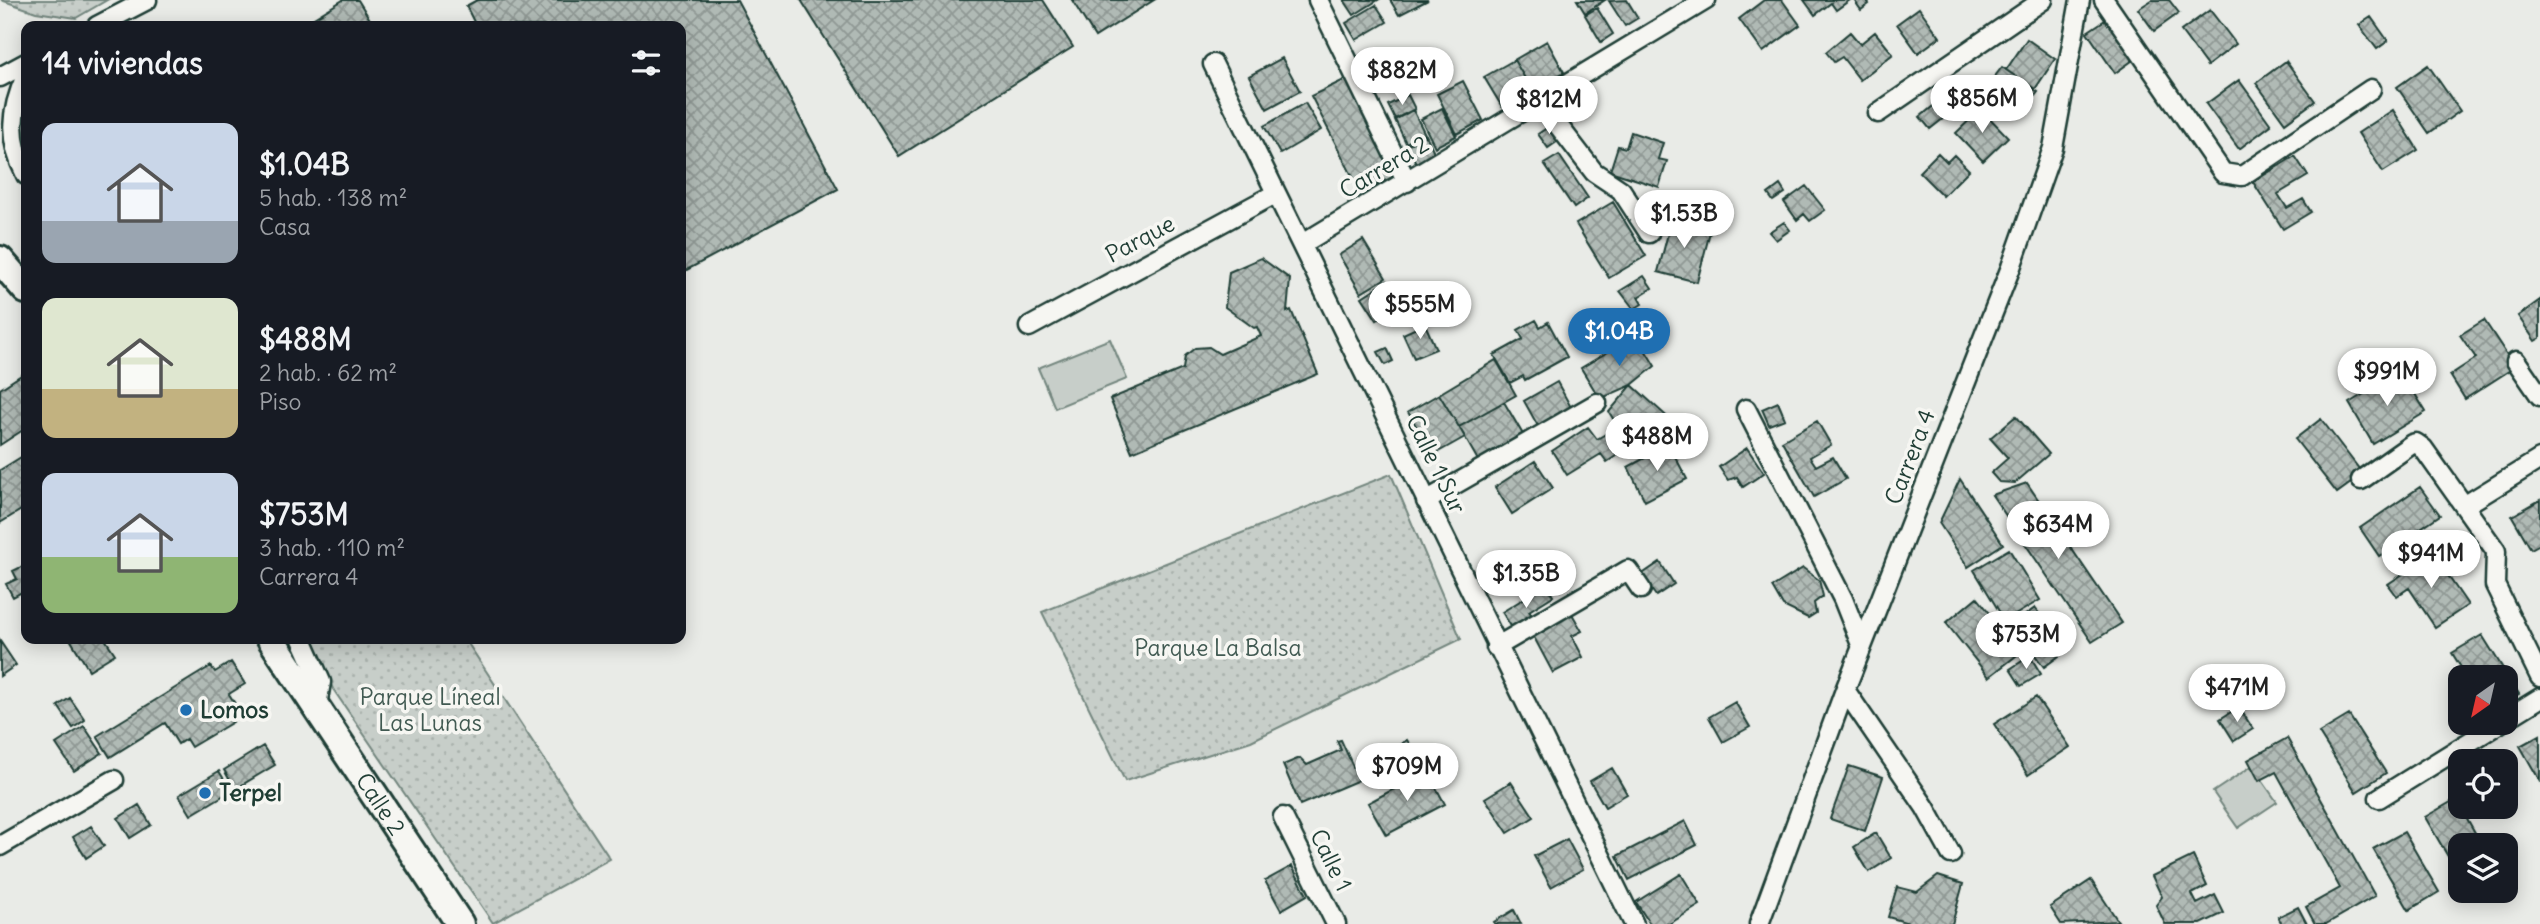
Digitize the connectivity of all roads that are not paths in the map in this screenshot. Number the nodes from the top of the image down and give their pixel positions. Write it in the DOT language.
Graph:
graph roads {
  1 [pos="147,0"];
  2 [pos="1318,0"];
  3 [pos="1706,0"];
  4 [pos="2043,0"];
  5 [pos="2080,0"];
  6 [pos="2104,0"];
  7 [pos="107,21"];
  8 [pos="1213,64"];
  9 [pos="21,66"];
  10 [pos="0,77"];
  11 [pos="21,88"];
  12 [pos="2371,89"];
  13 [pos="1542,100"];
  14 [pos="1878,113"];
  15 [pos="21,165"];
  16 [pos="1407,182"];
  17 [pos="1275,194"];
  18 [pos="1649,233"];
  19 [pos="1302,244"];
  20 [pos="0,260"];
  21 [pos="21,284"];
  22 [pos="1029,327"];
  23 [pos="2516,361"];
  24 [pos="2540,396"];
  25 [pos="1597,403"];
  26 [pos="1746,409"];
  27 [pos="2540,459"];
  28 [pos="2361,480"];
  29 [pos="1426,501"];
  30 [pos="2464,506"];
  31 [pos="1641,589"];
  32 [pos="275,644"];
  33 [pos="304,644"];
  34 [pos="1496,647"];
  35 [pos="1862,647"];
  36 [pos="2540,677"];
  37 [pos="1845,690"];
  38 [pos="2540,698"];
  39 [pos="317,706"];
  40 [pos="2518,712"];
  41 [pos="2481,735"];
  42 [pos="114,780"];
  43 [pos="2379,798"];
  44 [pos="1283,817"];
  45 [pos="0,846"];
  46 [pos="1951,854"];
  47 [pos="457,923"];
  48 [pos="1336,924"];
  49 [pos="1634,924"];
  50 [pos="1759,924"];
  1 -- 7 [label="street"];
  2 -- 16 [label="street"];
  3 -- 13 [label="street, Carrera 2"];
  4 -- 14 [label="street"];
  5 -- 35 [label="street, Carrera 4"];
  6 -- 12 [label="street"];
  8 -- 17 [label="street, Calle 1 Sur"];
  9 -- 10 [label="street"];
  11 -- 15 [label="street"];
  13 -- 16 [label="street, Carrera 2"];
  13 -- 18 [label="street"];
  16 -- 19 [label="street, Carrera 2"];
  17 -- 19 [label="street, Calle 1 Sur"];
  17 -- 22 [label="street, Parque"];
  19 -- 29 [label="street, Calle 1 Sur"];
  20 -- 21 [label="main road"];
  23 -- 24 [label="street"];
  25 -- 29 [label="street"];
  26 -- 35 [label="street"];
  27 -- 30 [label="street"];
  28 -- 30 [label="street"];
  29 -- 34 [label="street, Calle 1 Sur"];
  30 -- 36 [label="street"];
  31 -- 34 [label="street"];
  32 -- 39 [label="main road, Calle 2"];
  33 -- 39 [label="street"];
  34 -- 49 [label="street, Calle 1 Sur"];
  35 -- 37 [label="street, Carrera 4"];
  37 -- 46 [label="street"];
  37 -- 50 [label="street, Carrera 4"];
  38 -- 40 [label="street"];
  39 -- 47 [label="main road, Calle 2"];
  41 -- 43 [label="street"];
  42 -- 45 [label="street"];
  44 -- 48 [label="street, Calle 1"];
}
